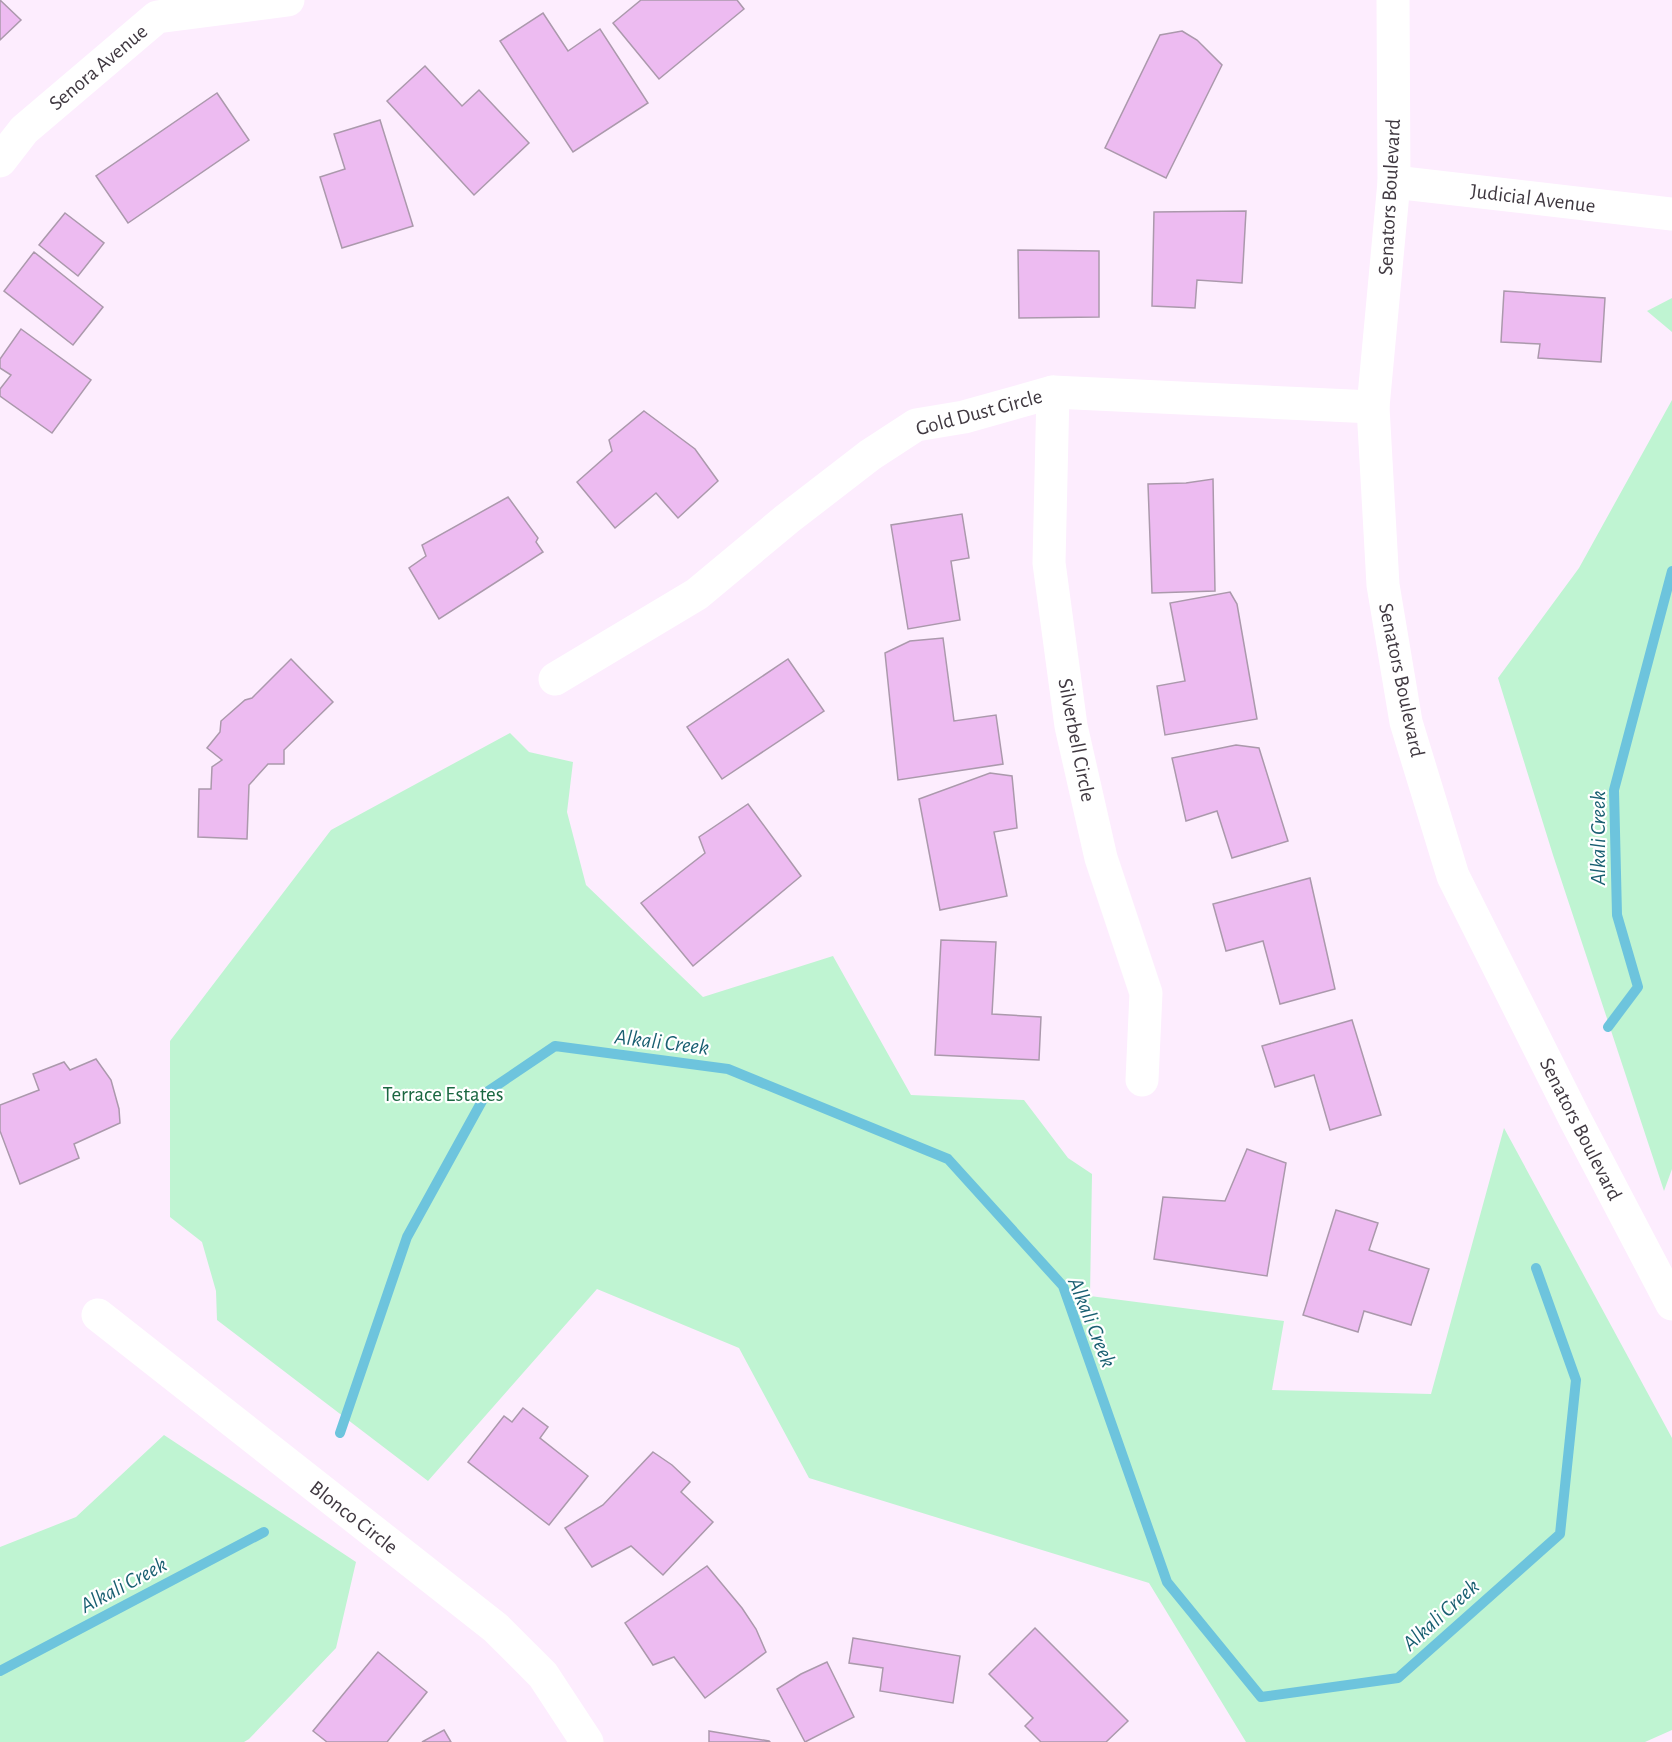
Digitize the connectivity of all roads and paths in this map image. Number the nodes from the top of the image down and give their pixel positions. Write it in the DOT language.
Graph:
graph roads {
  1 [pos="288,0"];
  2 [pos="1393,0"];
  3 [pos="0,161"];
  4 [pos="1394,182"];
  5 [pos="1672,214"];
  6 [pos="1053,392"];
  7 [pos="1373,407"];
  8 [pos="555,679"];
  9 [pos="1142,1080"];
  10 [pos="1672,1304"];
  11 [pos="98,1316"];
  12 [pos="587,1742"];
  1 -- 3 [label="street, Senora Avenue"];
  2 -- 4 [label="street, Senators Boulevard"];
  4 -- 5 [label="street, Judicial Avenue"];
  4 -- 7 [label="street, Senators Boulevard"];
  6 -- 7 [label="street, Gold Dust Circle"];
  6 -- 8 [label="street, Gold Dust Circle"];
  6 -- 9 [label="street, Silverbell Circle"];
  7 -- 10 [label="street, Senators Boulevard"];
  11 -- 12 [label="street, Blonco Circle"];
}
